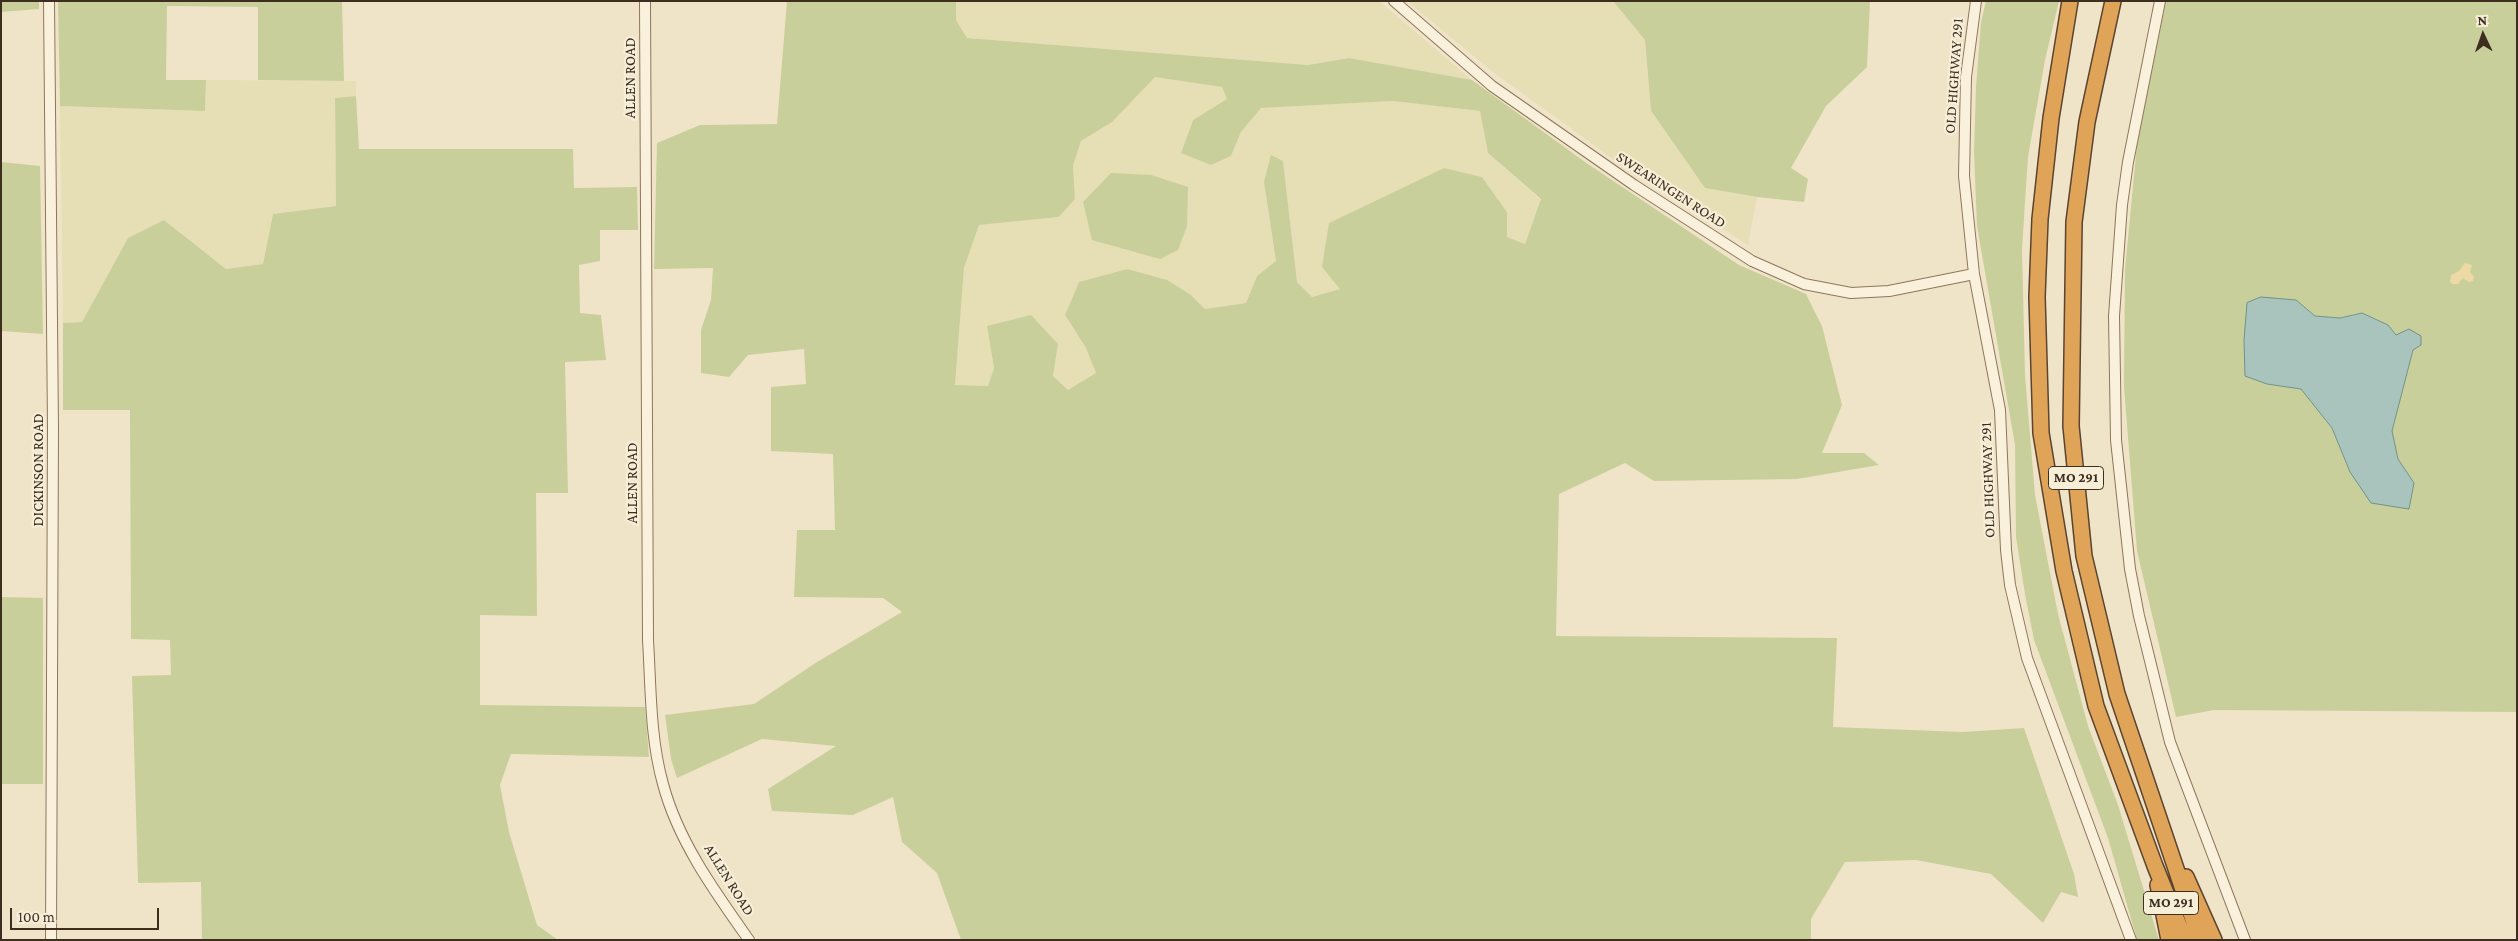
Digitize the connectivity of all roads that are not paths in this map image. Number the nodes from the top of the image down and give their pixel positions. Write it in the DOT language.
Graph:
graph roads {
  1 [pos="50,1"];
  2 [pos="645,1"];
  3 [pos="1394,1"];
  4 [pos="1976,1"];
  5 [pos="2070,1"];
  6 [pos="2113,1"];
  7 [pos="2160,1"];
  8 [pos="1974,274"];
  9 [pos="2160,822"];
  10 [pos="2155,866"];
  11 [pos="51,940"];
  12 [pos="749,940"];
  13 [pos="2131,940"];
  14 [pos="2169,940"];
  15 [pos="2185,940"];
  16 [pos="2200,940"];
  17 [pos="2214,940"];
  18 [pos="2245,940"];
  1 -- 11 [label="street, DICKINSON ROAD"];
  2 -- 12 [label="street, ALLEN ROAD"];
  3 -- 8 [label="street, SWEARINGEN ROAD"];
  4 -- 8 [label="street, OLD HIGHWAY 291"];
  5 -- 10 [label="highway, MO 291"];
  6 -- 9 [label="highway, MO 291"];
  7 -- 18 [label="street"];
  8 -- 13 [label="street, OLD HIGHWAY 291"];
  9 -- 16 [label="highway, MO 291"];
  9 -- 17 [label="highway"];
  10 -- 14 [label="highway"];
  10 -- 15 [label="highway, MO 291"];
}
